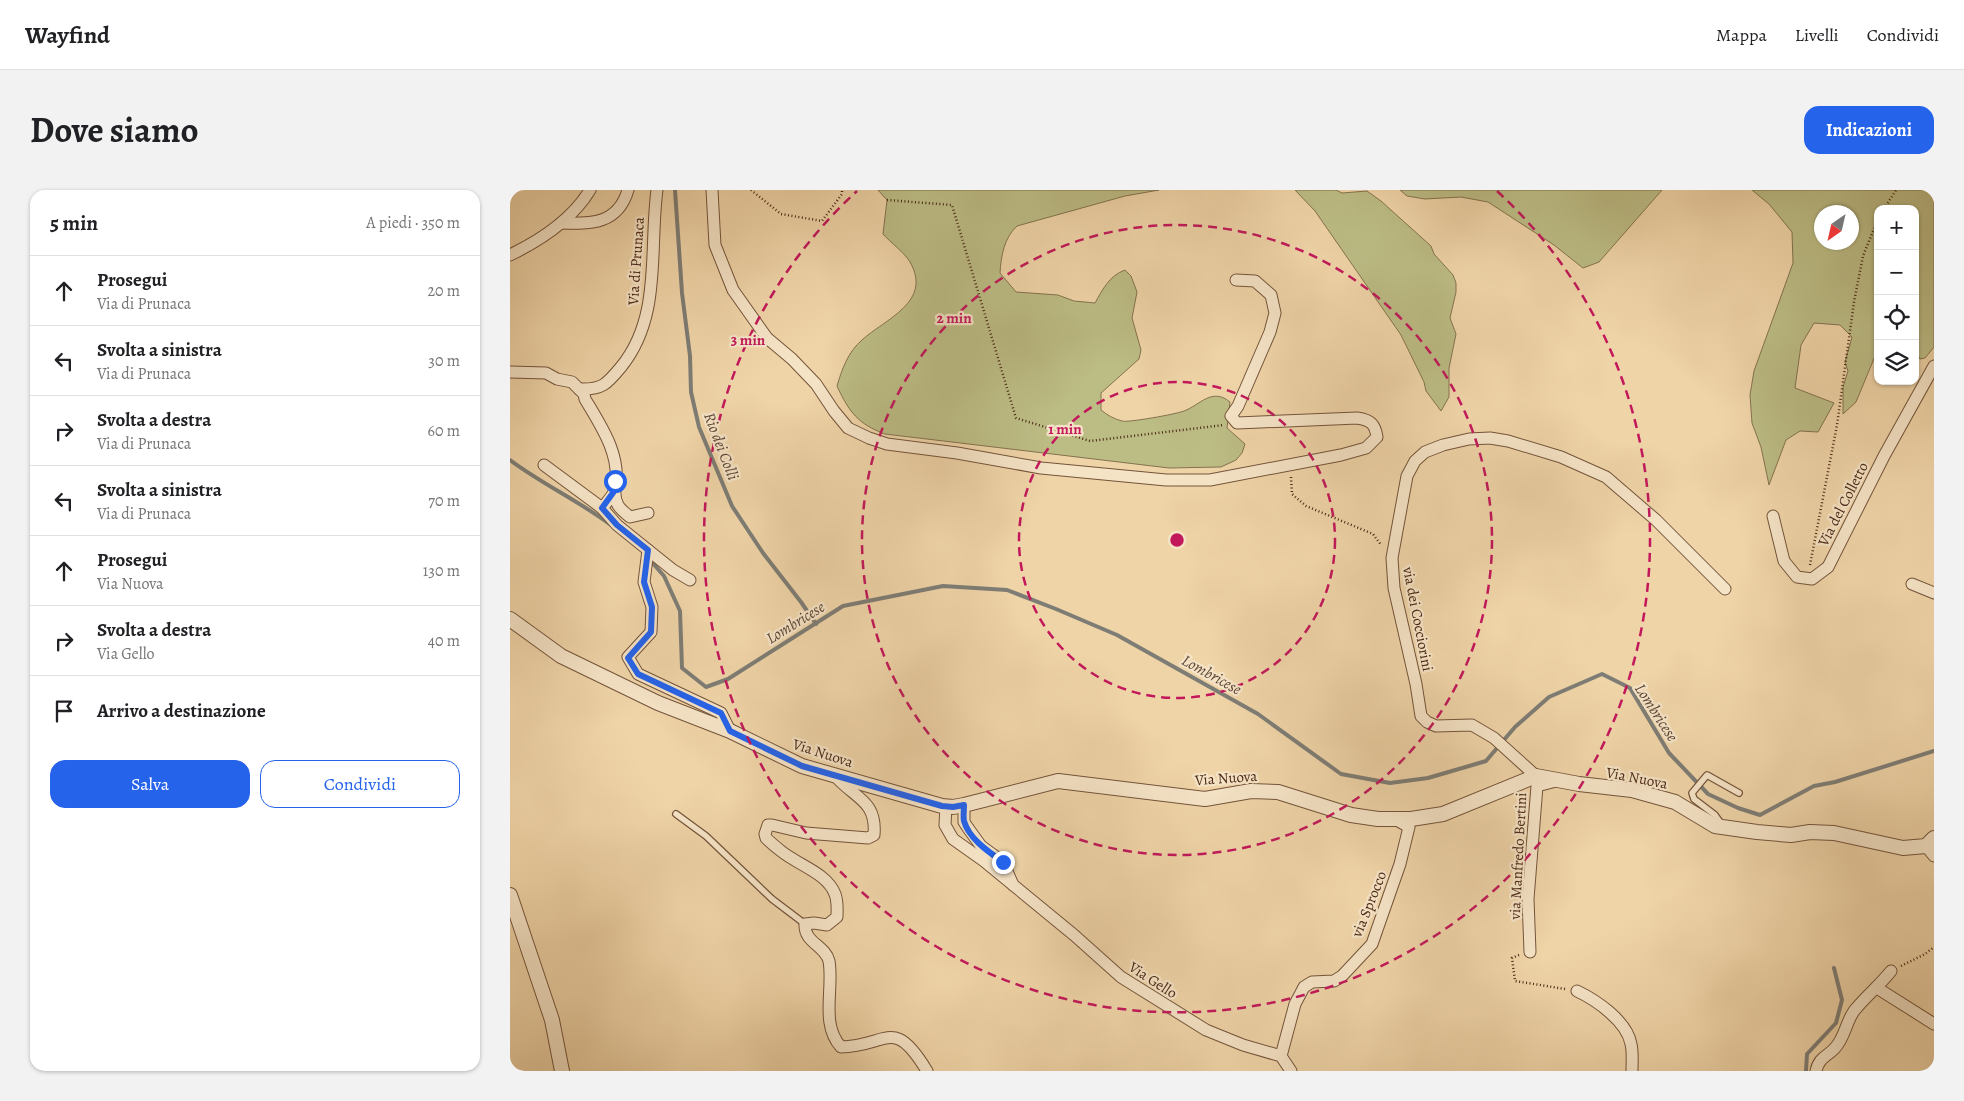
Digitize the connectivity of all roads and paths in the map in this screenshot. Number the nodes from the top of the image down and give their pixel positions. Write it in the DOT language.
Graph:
graph roads {
  1 [pos="590,190"];
  2 [pos="628,190"];
  3 [pos="657,190"];
  4 [pos="712,190"];
  5 [pos="751,190"];
  6 [pos="842,190"];
  7 [pos="1896,190"];
  8 [pos="887,200"];
  9 [pos="1887,205"];
  10 [pos="561,223"];
  11 [pos="1874,229"];
  12 [pos="510,255"];
  13 [pos="1236,280"];
  14 [pos="1934,366"];
  15 [pos="510,372"];
  16 [pos="579,389"];
  17 [pos="1237,423"];
  18 [pos="1298,463"];
  19 [pos="544,465"];
  20 [pos="615,490"];
  21 [pos="602,508"];
  22 [pos="648,513"];
  23 [pos="1773,516"];
  24 [pos="648,550"];
  25 [pos="1392,558"];
  26 [pos="1807,578"];
  27 [pos="690,580"];
  28 [pos="1912,584"];
  29 [pos="1725,589"];
  30 [pos="1934,594"];
  31 [pos="510,619"];
  32 [pos="730,731"];
  33 [pos="1536,776"];
  34 [pos="836,777"];
  35 [pos="1559,780"];
  36 [pos="1739,793"];
  37 [pos="964,805"];
  38 [pos="946,806"];
  39 [pos="676,814"];
  40 [pos="1395,819"];
  41 [pos="1724,827"];
  42 [pos="1931,847"];
  43 [pos="1014,886"];
  44 [pos="510,894"];
  45 [pos="805,924"];
  46 [pos="1934,947"];
  47 [pos="1530,952"];
  48 [pos="1891,971"];
  49 [pos="1877,988"];
  50 [pos="1577,991"];
  51 [pos="1934,1024"];
  52 [pos="1281,1056"];
  53 [pos="562,1071"];
  54 [pos="927,1071"];
  55 [pos="1291,1071"];
  56 [pos="1632,1071"];
  57 [pos="1816,1071"];
  1 -- 10 [label="street"];
  2 -- 10 [label="street"];
  3 -- 16 [label="street, Via di Prunaca"];
  4 -- 18 [label="street"];
  5 -- 6 [label="path"];
  7 -- 9 [label="path"];
  8 -- 17 [label="path"];
  10 -- 12 [label="street"];
  11 -- 26 [label="path"];
  13 -- 17 [label="street"];
  14 -- 26 [label="street, Via del Colletto"];
  15 -- 16 [label="street"];
  16 -- 20 [label="street"];
  17 -- 18 [label="street"];
  18 -- 25 [label="path"];
  19 -- 21 [label="street"];
  20 -- 21 [label="street"];
  20 -- 22 [label="street"];
  21 -- 24 [label="street"];
  23 -- 26 [label="street"];
  24 -- 27 [label="street"];
  24 -- 32 [label="street"];
  25 -- 29 [label="street, via dei Cocciorini"];
  25 -- 33 [label="street, via dei Cocciorini"];
  28 -- 30 [label="street"];
  31 -- 32 [label="street, Via Nuova"];
  32 -- 34 [label="street, Via Nuova"];
  33 -- 35 [label="street, Via Nuova"];
  33 -- 40 [label="street, Via Nuova"];
  34 -- 38 [label="street, Via Nuova"];
  34 -- 45 [label="street"];
  35 -- 41 [label="street, Via Nuova"];
  35 -- 47 [label="street, via Manfredo Bertini"];
  36 -- 41 [label="lane"];
  37 -- 38 [label="street, Via Nuova"];
  37 -- 40 [label="street, Via Nuova"];
  37 -- 43 [label="street, Via Gello"];
  38 -- 43 [label="street, Via Gello"];
  39 -- 45 [label="lane"];
  40 -- 52 [label="street, via Sprocco"];
  41 -- 42 [label="street, Via Nuova"];
  43 -- 52 [label="street, Via Gello"];
  44 -- 53 [label="street"];
  45 -- 54 [label="street"];
  46 -- 48 [label="path"];
  47 -- 50 [label="path"];
  48 -- 49 [label="street"];
  49 -- 51 [label="street"];
  49 -- 57 [label="street"];
  50 -- 56 [label="street"];
  52 -- 55 [label="street"];
}
